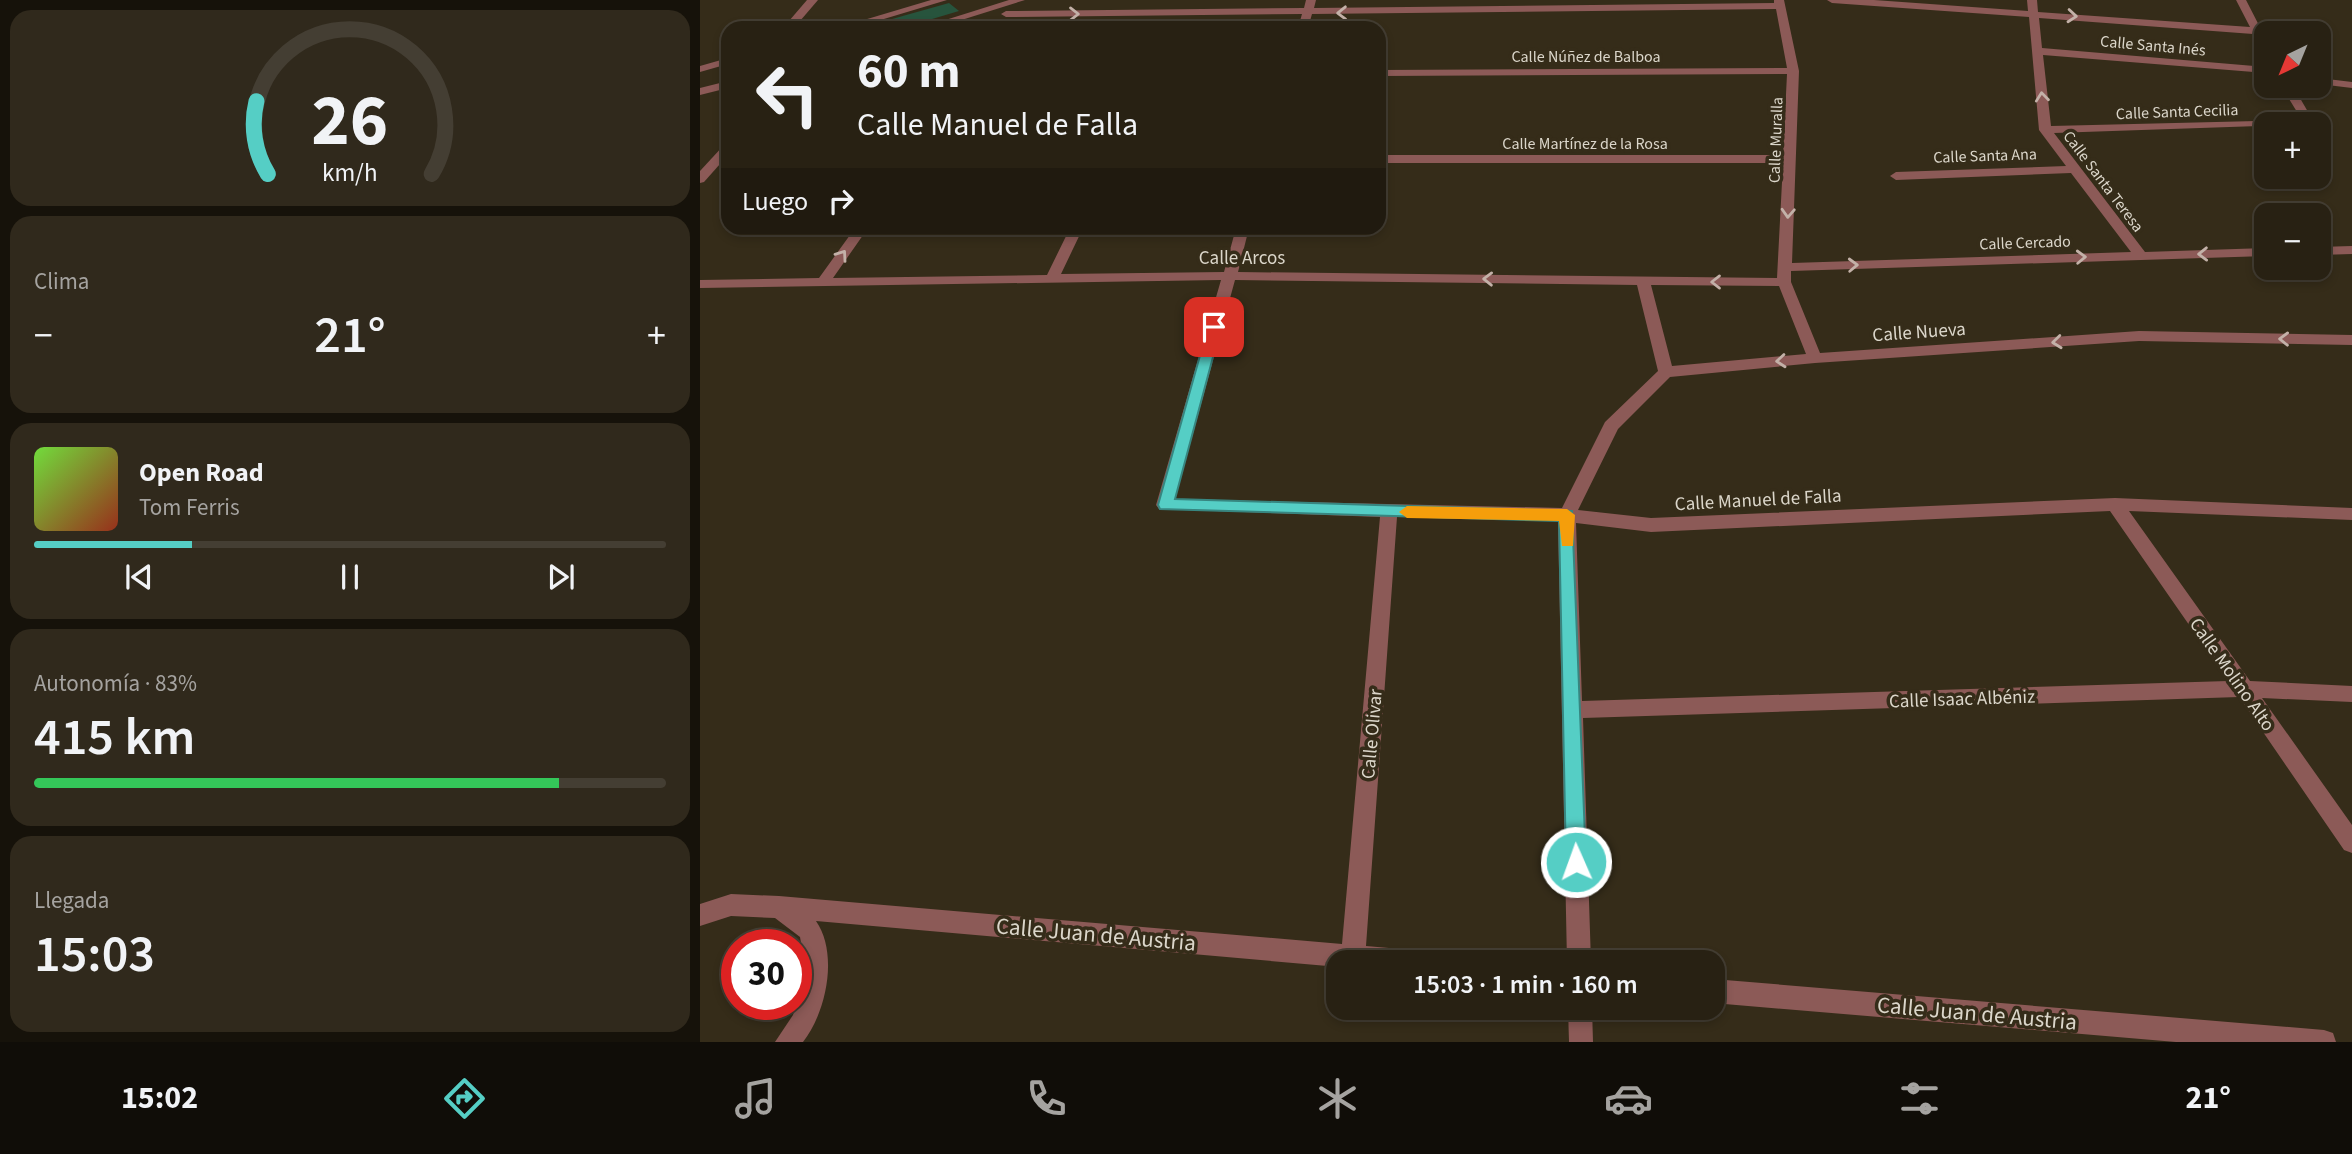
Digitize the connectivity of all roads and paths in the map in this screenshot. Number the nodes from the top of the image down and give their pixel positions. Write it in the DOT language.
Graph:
graph roads {
  1 [pos="813,0"];
  2 [pos="942,0"];
  3 [pos="1020,0"];
  4 [pos="1311,0"];
  5 [pos="1832,0"];
  6 [pos="2241,0"];
  7 [pos="1778,3"];
  8 [pos="991,4"];
  9 [pos="1604,4"];
  10 [pos="1418,6"];
  11 [pos="2032,6"];
  12 [pos="1307,13"];
  13 [pos="794,21"];
  14 [pos="867,21"];
  15 [pos="944,21"];
  16 [pos="1305,21"];
  17 [pos="2254,26"];
  18 [pos="2254,30"];
  19 [pos="2037,51"];
  20 [pos="721,63"];
  21 [pos="700,69"];
  22 [pos="2254,69"];
  23 [pos="1793,71"];
  24 [pos="1386,73"];
  25 [pos="2331,82"];
  26 [pos="2352,85"];
  27 [pos="721,86"];
  28 [pos="700,92"];
  29 [pos="2254,124"];
  30 [pos="2045,130"];
  31 [pos="721,156"];
  32 [pos="1386,159"];
  33 [pos="1791,159"];
  34 [pos="2075,169"];
  35 [pos="1896,176"];
  36 [pos="700,179"];
  37 [pos="856,235"];
  38 [pos="1073,235"];
  39 [pos="1241,235"];
  40 [pos="2352,250"];
  41 [pos="2331,251"];
  42 [pos="2254,252"];
  43 [pos="2140,255"];
  44 [pos="1785,275"];
  45 [pos="1228,276"];
  46 [pos="1052,279"];
  47 [pos="1643,281"];
  48 [pos="823,282"];
  49 [pos="700,284"];
  50 [pos="2352,340"];
  51 [pos="1815,358"];
  52 [pos="1665,372"];
  53 [pos="2115,504"];
  54 [pos="1389,512"];
  55 [pos="2352,514"];
  56 [pos="1567,515"];
  57 [pos="2242,689"];
  58 [pos="2352,694"];
  59 [pos="1572,710"];
  60 [pos="2352,843"];
  61 [pos="779,907"];
  62 [pos="700,915"];
  63 [pos="1354,950"];
  64 [pos="1579,950"];
  65 [pos="1326,955"];
  66 [pos="1725,991"];
  67 [pos="1580,1020"];
  68 [pos="787,1042"];
  69 [pos="1581,1042"];
  70 [pos="2324,1042"];
  1 -- 13 [label="street"];
  2 -- 14 [label="street"];
  3 -- 8 [label="street"];
  4 -- 12 [label="street"];
  5 -- 11 [label="street"];
  6 -- 17 [label="street"];
  7 -- 9 [label="street"];
  7 -- 23 [label="street, Calle Muralla"];
  8 -- 12 [label="street, one-way"];
  8 -- 15 [label="street"];
  9 -- 10 [label="street"];
  10 -- 12 [label="street, one-way"];
  11 -- 18 [label="street, one-way"];
  11 -- 19 [label="street, Calle Santa Teresa"];
  12 -- 16 [label="street"];
  19 -- 22 [label="street, Calle Santa Inés"];
  30 -- 19 [label="street, Calle Santa Teresa, one-way"];
  20 -- 21 [label="street"];
  23 -- 24 [label="street, Calle Núñez de Balboa"];
  23 -- 33 [label="street, Calle Muralla"];
  25 -- 26 [label="street"];
  27 -- 28 [label="street"];
  29 -- 30 [label="street, Calle Santa Cecilia"];
  30 -- 34 [label="street, Calle Santa Teresa"];
  31 -- 36 [label="street"];
  32 -- 33 [label="street, Calle Martínez de la Rosa"];
  33 -- 44 [label="street, Calle Muralla, one-way"];
  34 -- 35 [label="street, Calle Santa Ana"];
  34 -- 43 [label="street, Calle Santa Teresa"];
  48 -- 37 [label="street, one-way"];
  38 -- 46 [label="street"];
  39 -- 45 [label="street"];
  40 -- 41 [label="street"];
  42 -- 43 [label="street, Calle Cercado, one-way"];
  44 -- 43 [label="street, Calle Cercado, one-way"];
  44 -- 47 [label="street, Calle Arcos, one-way"];
  44 -- 51 [label="street"];
  45 -- 46 [label="street, Calle Arcos"];
  47 -- 45 [label="street, Calle Arcos, one-way"];
  45 -- 54 [label="street, Calle Manuel de Falla"];
  46 -- 48 [label="street, Calle Arcos"];
  47 -- 52 [label="street"];
  48 -- 49 [label="street, Calle Arcos"];
  50 -- 51 [label="street, Calle Nueva, one-way"];
  51 -- 52 [label="street, Calle Nueva, one-way"];
  52 -- 56 [label="street"];
  53 -- 55 [label="street, Calle Manuel de Falla"];
  53 -- 56 [label="street, Calle Manuel de Falla"];
  53 -- 57 [label="street, Calle Molino Alto"];
  54 -- 56 [label="street, Calle Manuel de Falla"];
  54 -- 63 [label="street, Calle Olivar"];
  56 -- 59 [label="street"];
  57 -- 58 [label="street, Calle Isaac Albéniz"];
  57 -- 59 [label="street, Calle Isaac Albéniz"];
  57 -- 60 [label="street, Calle Molino Alto"];
  59 -- 64 [label="street"];
  61 -- 62 [label="street, Calle Juan de Austria"];
  61 -- 65 [label="street, Calle Juan de Austria"];
  61 -- 68 [label="street"];
  66 -- 70 [label="street, Calle Juan de Austria"];
  67 -- 69 [label="street"];
}
